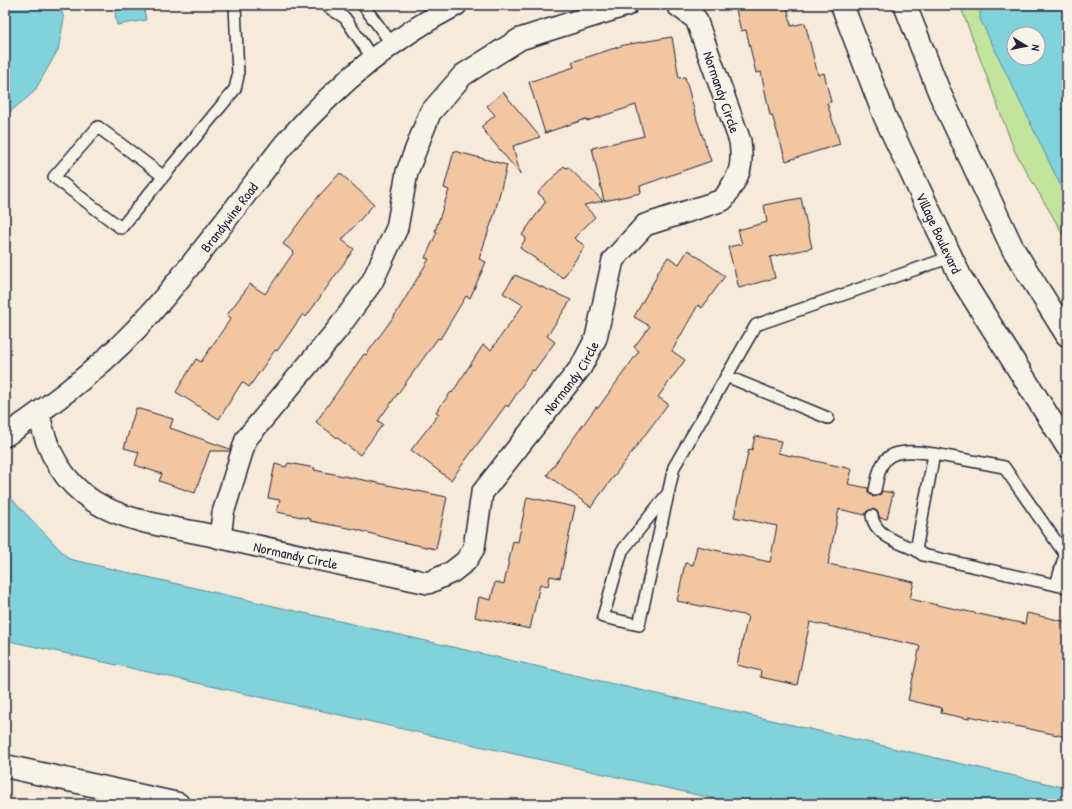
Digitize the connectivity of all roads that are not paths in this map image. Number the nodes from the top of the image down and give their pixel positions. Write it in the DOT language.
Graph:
graph roads {
  1 [pos="236,5"];
  2 [pos="325,5"];
  3 [pos="363,5"];
  4 [pos="456,5"];
  5 [pos="626,5"];
  6 [pos="677,5"];
  7 [pos="842,5"];
  8 [pos="905,5"];
  9 [pos="392,44"];
  10 [pos="373,59"];
  11 [pos="163,176"];
  12 [pos="951,257"];
  13 [pos="1067,335"];
  14 [pos="726,376"];
  15 [pos="39,414"];
  16 [pos="828,418"];
  17 [pos="5,436"];
  18 [pos="1067,446"];
  19 [pos="934,454"];
  20 [pos="875,490"];
  21 [pos="669,492"];
  22 [pos="872,516"];
  23 [pos="220,538"];
  24 [pos="916,550"];
  25 [pos="1067,557"];
  26 [pos="1062,586"];
  27 [pos="5,766"];
  28 [pos="178,804"];
  1 -- 11 [label="lane"];
  2 -- 10 [label="lane"];
  3 -- 9 [label="lane"];
  4 -- 9 [label="street, Brandywine Road"];
  5 -- 23 [label="street"];
  6 -- 23 [label="street, Normandy Circle"];
  7 -- 12 [label="main road, Village Boulevard"];
  8 -- 13 [label="main road"];
  9 -- 10 [label="street, Brandywine Road"];
  10 -- 15 [label="street, Brandywine Road"];
  11 -- 11 [label="lane"];
  12 -- 14 [label="lane"];
  12 -- 18 [label="main road, Village Boulevard"];
  14 -- 16 [label="lane"];
  14 -- 21 [label="lane"];
  15 -- 17 [label="street, Brandywine Road"];
  15 -- 23 [label="street, Normandy Circle"];
  19 -- 20 [label="lane"];
  19 -- 24 [label="lane"];
  19 -- 25 [label="lane"];
  21 -- 21 [label="lane"];
  22 -- 24 [label="lane"];
  24 -- 26 [label="lane"];
  25 -- 26 [label="lane"];
  27 -- 28 [label="main road"];
}
